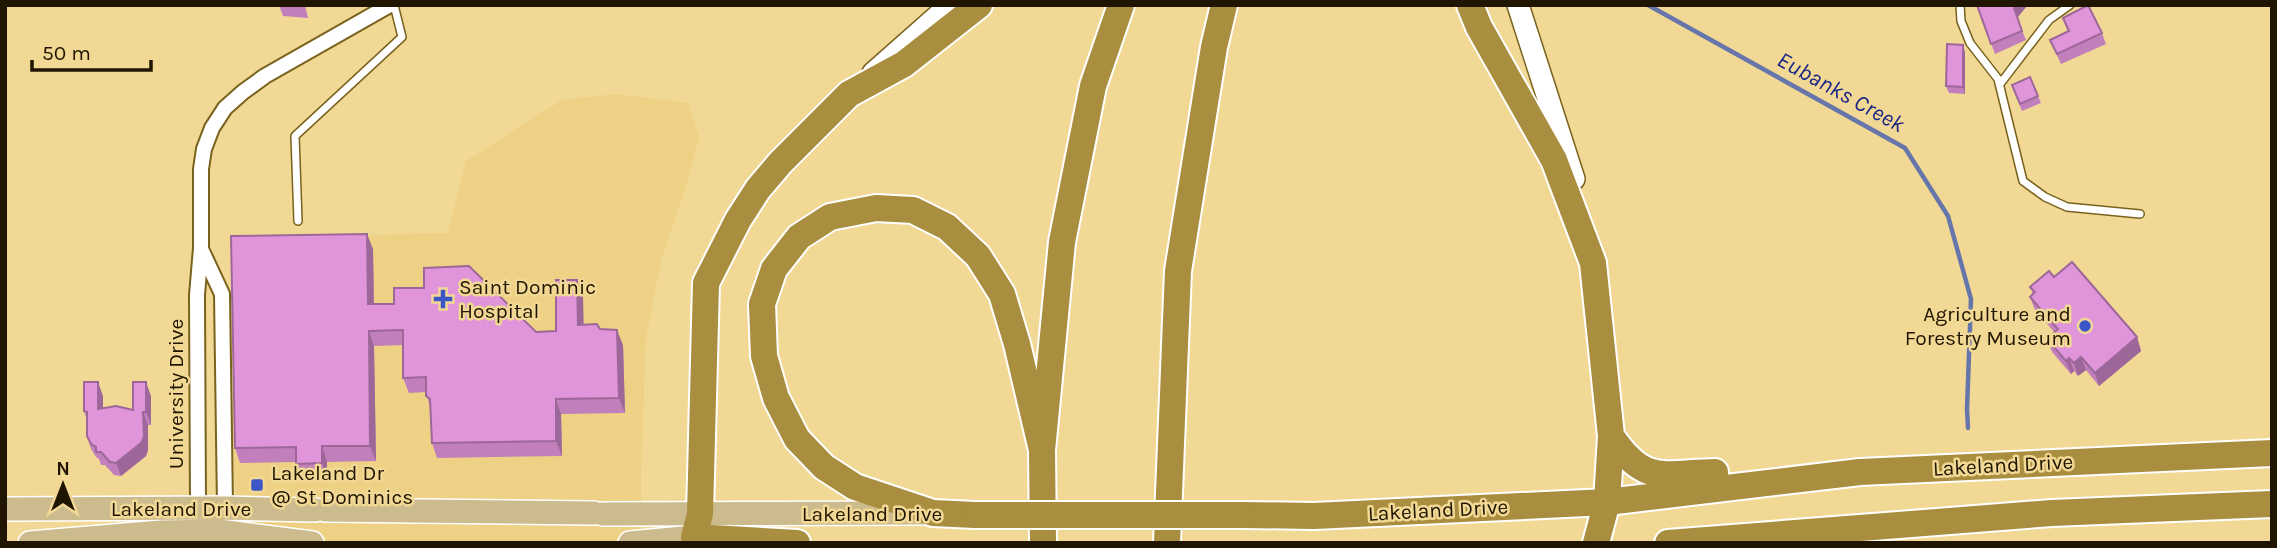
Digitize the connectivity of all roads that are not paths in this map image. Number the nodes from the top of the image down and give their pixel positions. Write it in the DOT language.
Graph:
graph roads {
  1 [pos="392,5"];
  2 [pos="950,5"];
  3 [pos="979,5"];
  4 [pos="1121,5"];
  5 [pos="1224,5"];
  6 [pos="1470,5"];
  7 [pos="1518,5"];
  8 [pos="1960,5"];
  9 [pos="2070,5"];
  10 [pos="2000,84"];
  11 [pos="849,94"];
  12 [pos="2140,214"];
  13 [pos="298,221"];
  14 [pos="201,248"];
  15 [pos="1593,263"];
  16 [pos="198,430"];
  17 [pos="224,431"];
  18 [pos="1611,436"];
  19 [pos="1042,450"];
  20 [pos="2272,453"];
  21 [pos="1860,472"];
  22 [pos="1607,502"];
  23 [pos="2272,504"];
  24 [pos="225,508"];
  25 [pos="5,509"];
  26 [pos="198,509"];
  27 [pos="933,513"];
  28 [pos="697,525"];
  29 [pos="1890,525"];
  30 [pos="177,537"];
  31 [pos="219,537"];
  32 [pos="30,543"];
  33 [pos="312,543"];
  34 [pos="630,543"];
  35 [pos="797,543"];
  36 [pos="1043,543"];
  37 [pos="1167,543"];
  38 [pos="1596,543"];
  39 [pos="1668,543"];
  40 [pos="1816,543"];
  1 -- 13 [label="lane"];
  1 -- 14 [label="street, University Drive"];
  2 -- 11 [label="street"];
  3 -- 11 [label="highway"];
  4 -- 19 [label="highway"];
  5 -- 37 [label="highway"];
  6 -- 15 [label="highway"];
  7 -- 15 [label="street"];
  8 -- 10 [label="lane"];
  9 -- 10 [label="lane"];
  10 -- 12 [label="lane"];
  11 -- 28 [label="highway"];
  14 -- 16 [label="street, University Drive"];
  14 -- 17 [label="street, University Drive"];
  15 -- 18 [label="highway"];
  16 -- 17 [label="street"];
  16 -- 26 [label="street, University Drive"];
  17 -- 24 [label="street, University Drive"];
  18 -- 21 [label="highway"];
  18 -- 22 [label="highway"];
  19 -- 27 [label="highway"];
  19 -- 36 [label="highway"];
  20 -- 21 [label="highway, Lakeland Drive"];
  21 -- 22 [label="highway, Lakeland Drive"];
  22 -- 27 [label="highway, Lakeland Drive, bridge"];
  22 -- 38 [label="highway"];
  23 -- 29 [label="highway"];
  24 -- 26 [label="main road, Lakeland Drive"];
  24 -- 28 [label="main road, Lakeland Drive"];
  24 -- 31 [label="street, University Drive"];
  25 -- 26 [label="main road, Lakeland Drive"];
  26 -- 30 [label="street"];
  27 -- 28 [label="main road, Lakeland Drive"];
  28 -- 34 [label="main road, Lakeland Drive"];
  28 -- 35 [label="highway, Lakeland Drive"];
  29 -- 39 [label="highway"];
  29 -- 40 [label="highway"];
  30 -- 31 [label="main road, Lakeland Drive"];
  30 -- 32 [label="main road, Lakeland Drive"];
  31 -- 33 [label="main road, Lakeland Drive"];
}
